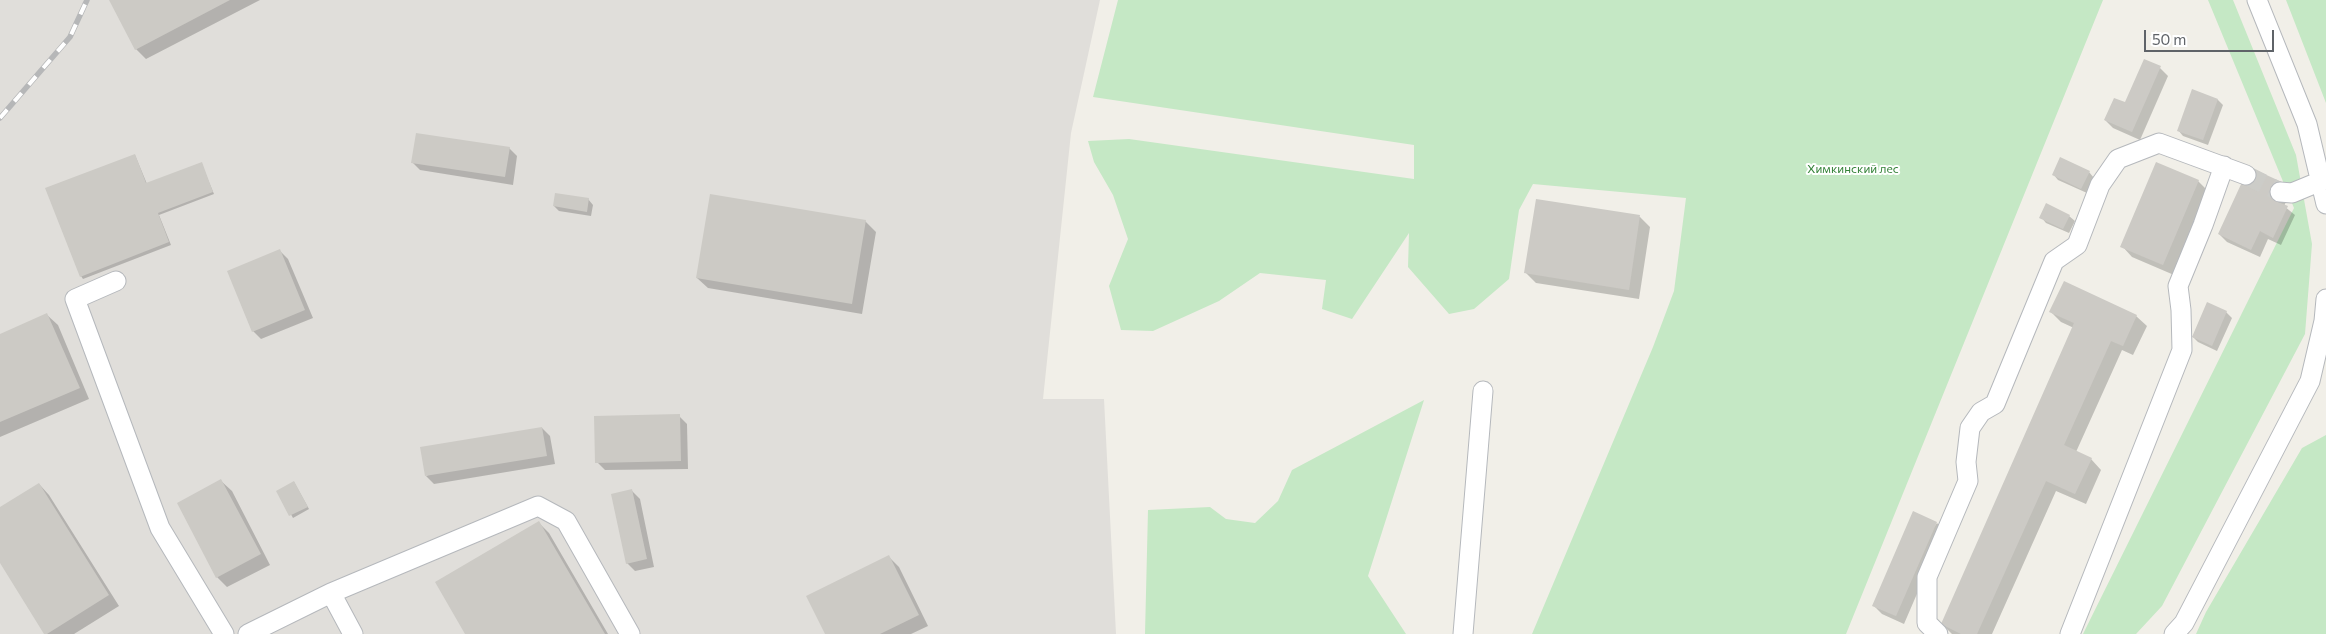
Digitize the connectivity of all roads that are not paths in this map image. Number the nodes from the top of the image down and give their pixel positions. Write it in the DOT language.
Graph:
graph roads {
  1 [pos="2257,0"];
  2 [pos="2224,166"];
  3 [pos="2246,175"];
  4 [pos="2321,180"];
  5 [pos="2280,192"];
  6 [pos="2326,204"];
  7 [pos="116,281"];
  8 [pos="2326,299"];
  9 [pos="1483,391"];
  10 [pos="331,593"];
  11 [pos="224,634"];
  12 [pos="248,634"];
  13 [pos="353,634"];
  14 [pos="630,634"];
  15 [pos="1463,634"];
  16 [pos="1938,634"];
  17 [pos="2070,634"];
  18 [pos="2174,634"];
  1 -- 4 [label="street"];
  2 -- 3 [label="street"];
  2 -- 16 [label="street"];
  2 -- 17 [label="street"];
  4 -- 5 [label="street"];
  4 -- 6 [label="street"];
  7 -- 11 [label="street"];
  8 -- 18 [label="street"];
  9 -- 15 [label="street"];
  10 -- 12 [label="street"];
  10 -- 13 [label="street"];
  10 -- 14 [label="street"];
}
